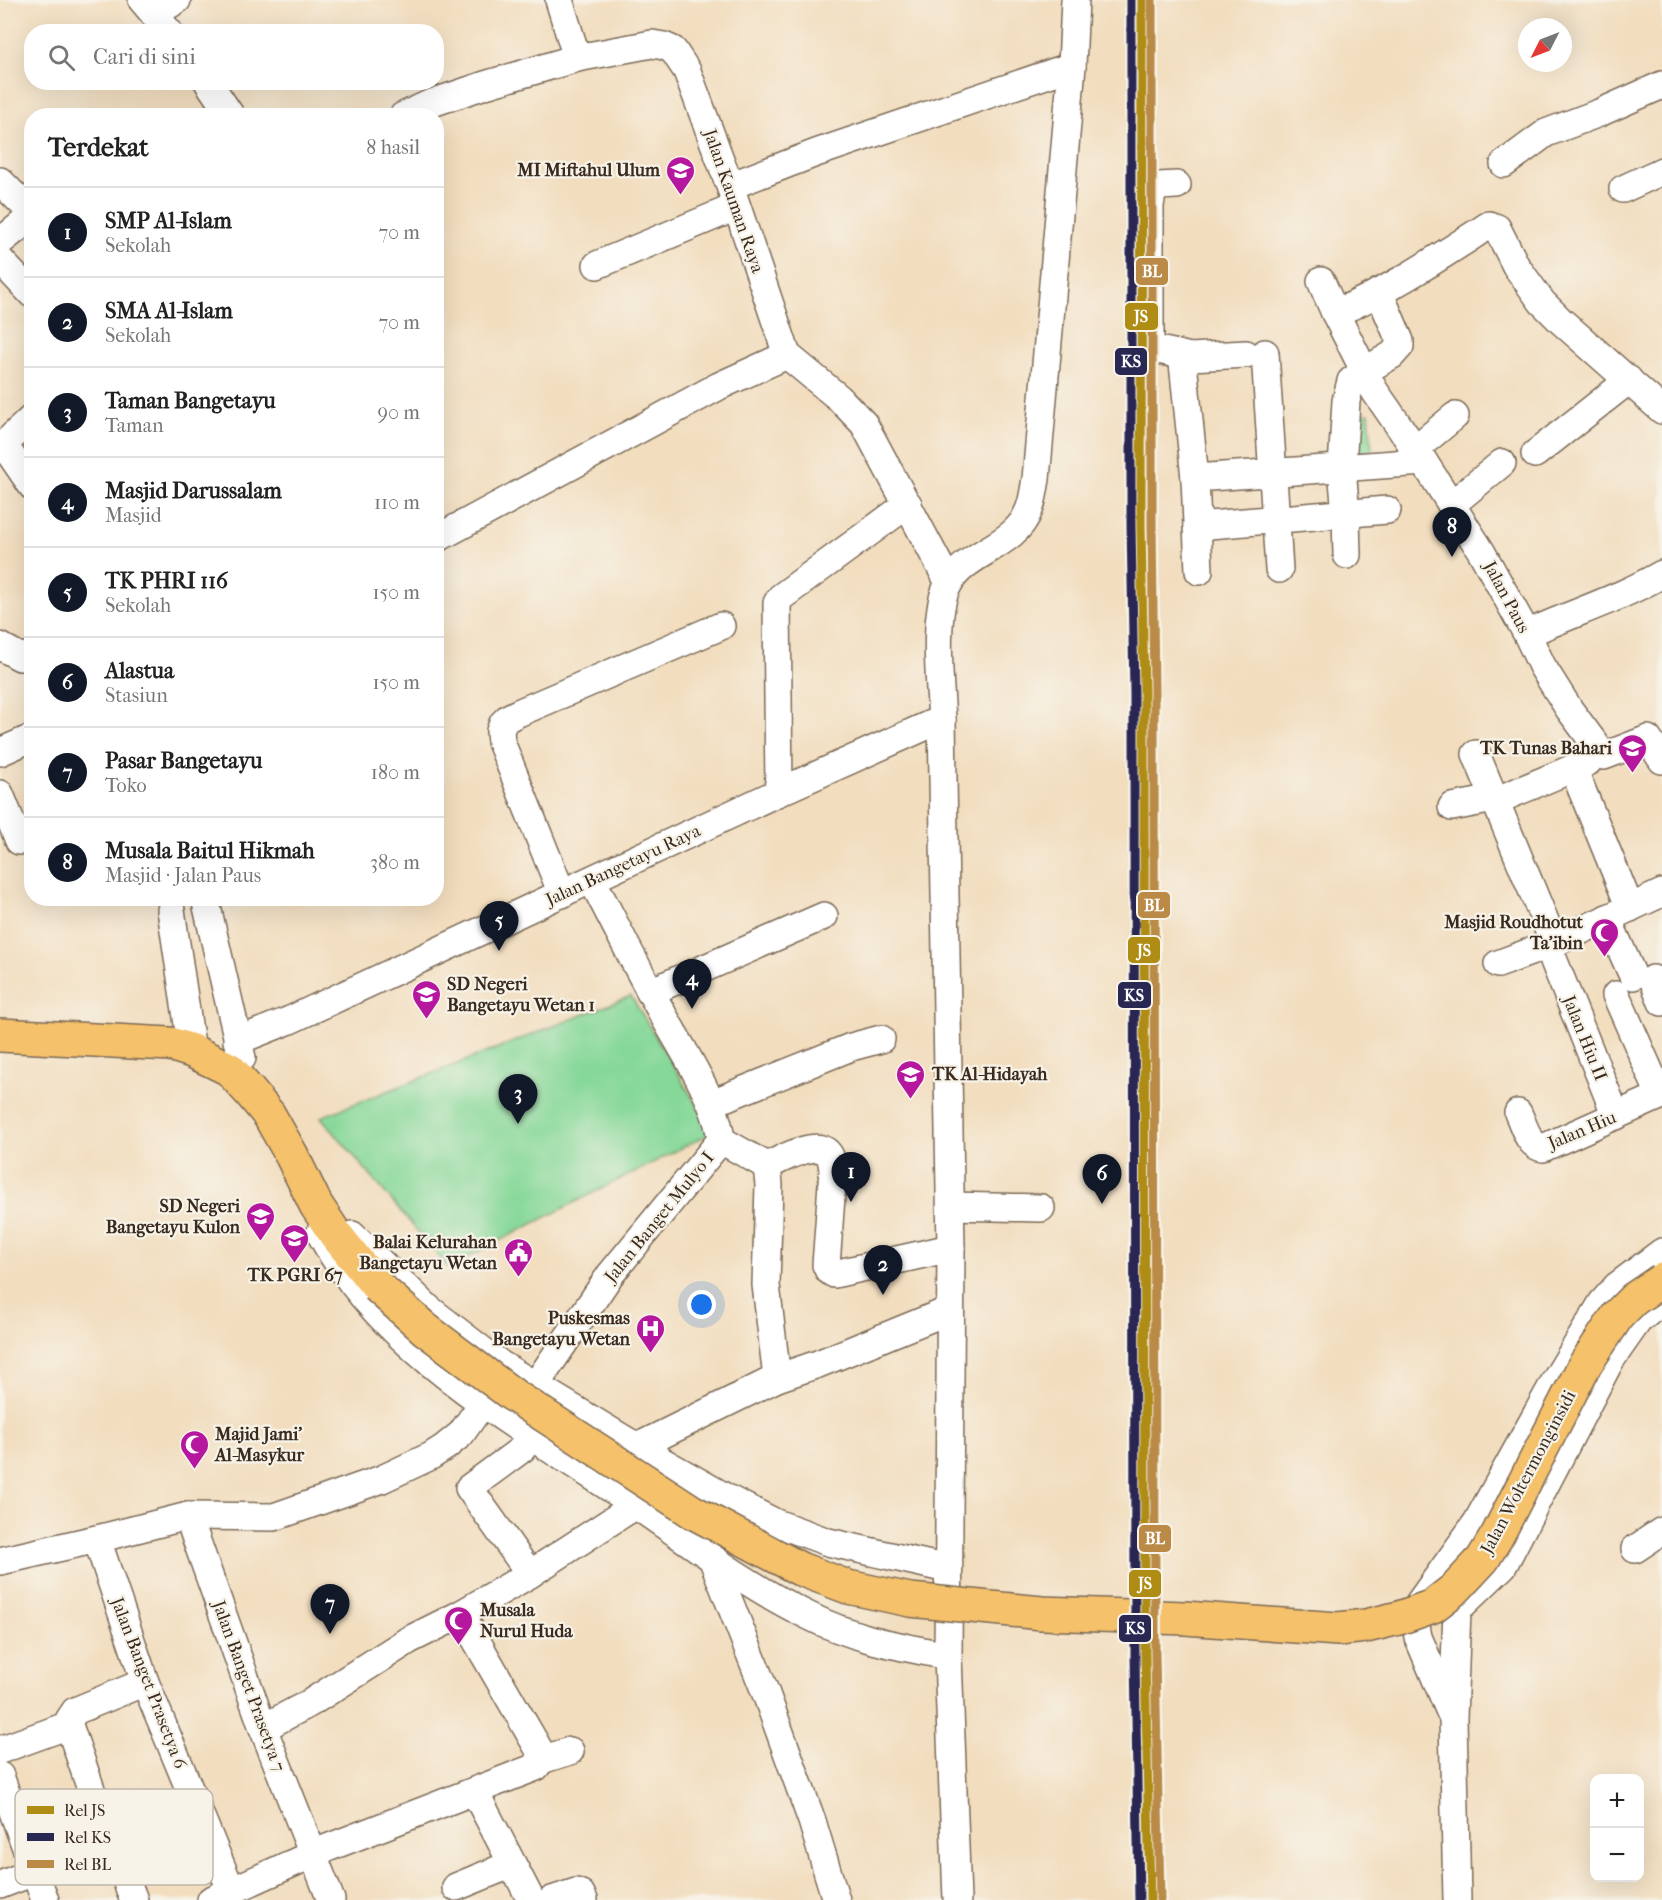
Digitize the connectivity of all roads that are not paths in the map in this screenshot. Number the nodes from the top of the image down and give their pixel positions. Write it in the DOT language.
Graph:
graph roads {
  1 [pos="559,0"];
  2 [pos="1075,0"];
  3 [pos="577,58"];
  4 [pos="1072,66"];
  5 [pos="1662,85"];
  6 [pos="213,90"];
  7 [pos="226,108"];
  8 [pos="420,108"];
  9 [pos="1504,164"];
  10 [pos="1662,171"];
  11 [pos="0,181"];
  12 [pos="1177,185"];
  13 [pos="1623,189"];
  14 [pos="733,196"];
  15 [pos="24,206"];
  16 [pos="24,221"];
  17 [pos="0,242"];
  18 [pos="0,260"];
  19 [pos="597,265"];
  20 [pos="1322,281"];
  21 [pos="24,286"];
  22 [pos="1379,292"];
  23 [pos="1335,313"];
  24 [pos="787,355"];
  25 [pos="1190,357"];
  26 [pos="1363,372"];
  27 [pos="1644,383"];
  28 [pos="1662,410"];
  29 [pos="1455,416"];
  30 [pos="24,426"];
  31 [pos="2,447"];
  32 [pos="1535,453"];
  33 [pos="1419,456"];
  34 [pos="1502,463"];
  35 [pos="1342,468"];
  36 [pos="1272,472"];
  37 [pos="24,476"];
  38 [pos="1195,478"];
  39 [pos="908,504"];
  40 [pos="1450,505"];
  41 [pos="1387,510"];
  42 [pos="1346,515"];
  43 [pos="1274,520"];
  44 [pos="1197,526"];
  45 [pos="444,534"];
  46 [pos="1347,555"];
  47 [pos="1279,569"];
  48 [pos="1199,571"];
  49 [pos="1662,574"];
  50 [pos="949,583"];
  51 [pos="721,626"];
  52 [pos="1527,634"];
  53 [pos="0,646"];
  54 [pos="24,656"];
  55 [pos="942,719"];
  56 [pos="24,741"];
  57 [pos="1657,742"];
  58 [pos="0,752"];
  59 [pos="1476,754"];
  60 [pos="1604,756"];
  61 [pos="1573,768"];
  62 [pos="779,792"];
  63 [pos="0,794"];
  64 [pos="1495,800"];
  65 [pos="1452,807"];
  66 [pos="17,843"];
  67 [pos="592,880"];
  68 [pos="1662,893"];
  69 [pos="562,894"];
  70 [pos="207,906"];
  71 [pos="171,910"];
  72 [pos="1619,913"];
  73 [pos="824,916"];
  74 [pos="1554,952"];
  75 [pos="1498,964"];
  76 [pos="1641,988"];
  77 [pos="650,992"];
  78 [pos="0,1035"];
  79 [pos="881,1039"];
  80 [pos="237,1041"];
  81 [pos="192,1051"];
  82 [pos="250,1092"];
  83 [pos="1661,1095"];
  84 [pos="711,1103"];
  85 [pos="1518,1113"];
  86 [pos="1616,1116"];
  87 [pos="721,1140"];
  88 [pos="767,1166"];
  89 [pos="306,1186"];
  90 [pos="951,1206"];
  91 [pos="1041,1208"];
  92 [pos="951,1248"];
  93 [pos="1662,1252"];
  94 [pos="1659,1302"];
  95 [pos="950,1310"];
  96 [pos="777,1378"];
  97 [pos="535,1386"];
  98 [pos="482,1404"];
  99 [pos="637,1447"];
  100 [pos="522,1449"];
  101 [pos="636,1505"];
  102 [pos="188,1516"];
  103 [pos="1662,1531"];
  104 [pos="97,1539"];
  105 [pos="1635,1549"];
  106 [pos="712,1558"];
  107 [pos="0,1561"];
  108 [pos="948,1569"];
  109 [pos="530,1574"];
  110 [pos="1457,1610"];
  111 [pos="461,1614"];
  112 [pos="1418,1638"];
  113 [pos="948,1656"];
  114 [pos="145,1682"];
  115 [pos="1453,1718"];
  116 [pos="69,1725"];
  117 [pos="263,1728"];
  118 [pos="0,1750"];
  119 [pos="570,1751"];
  120 [pos="541,1760"];
  121 [pos="91,1789"];
  122 [pos="184,1789"];
  123 [pos="475,1792"];
  124 [pos="3,1793"];
  125 [pos="15,1824"];
  126 [pos="311,1855"];
  127 [pos="512,1864"];
  128 [pos="213,1871"];
  129 [pos="15,1879"];
  130 [pos="0,1885"];
  131 [pos="39,1885"];
  132 [pos="128,1885"];
  133 [pos="456,1887"];
  134 [pos="222,1896"];
  135 [pos="45,1900"];
  136 [pos="134,1900"];
  137 [pos="331,1900"];
  138 [pos="531,1900"];
  139 [pos="552,1900"];
  140 [pos="584,1900"];
  141 [pos="836,1900"];
  142 [pos="957,1900"];
  143 [pos="1458,1900"];
  1 -- 3 [label="street"];
  2 -- 4 [label="street"];
  3 -- 8 [label="street, Jalan Kauman Raya"];
  3 -- 14 [label="street, Jalan Kauman Raya"];
  4 -- 14 [label="street"];
  4 -- 50 [label="street"];
  5 -- 9 [label="street"];
  6 -- 7 [label="street"];
  10 -- 13 [label="street"];
  11 -- 15 [label="street"];
  12 -- 25 [label="street"];
  14 -- 19 [label="street"];
  14 -- 24 [label="street, Jalan Kauman Raya"];
  16 -- 17 [label="street"];
  18 -- 21 [label="street"];
  20 -- 23 [label="street, Jalan Paus"];
  22 -- 23 [label="street"];
  22 -- 26 [label="street"];
  22 -- 27 [label="street"];
  23 -- 26 [label="street, Jalan Paus"];
  24 -- 39 [label="street"];
  24 -- 45 [label="street"];
  25 -- 36 [label="street"];
  25 -- 38 [label="street"];
  26 -- 33 [label="street, Jalan Paus"];
  26 -- 35 [label="street"];
  27 -- 28 [label="street"];
  27 -- 32 [label="street"];
  29 -- 33 [label="street"];
  30 -- 31 [label="street"];
  31 -- 37 [label="street"];
  33 -- 35 [label="street"];
  33 -- 40 [label="street, Jalan Paus"];
  34 -- 40 [label="street"];
  35 -- 36 [label="street"];
  35 -- 42 [label="street"];
  36 -- 38 [label="street"];
  36 -- 43 [label="street"];
  38 -- 44 [label="street"];
  39 -- 50 [label="street"];
  39 -- 62 [label="street"];
  40 -- 52 [label="street, Jalan Paus"];
  41 -- 42 [label="street"];
  42 -- 43 [label="street"];
  42 -- 46 [label="street"];
  43 -- 44 [label="street"];
  43 -- 47 [label="street"];
  44 -- 48 [label="street"];
  49 -- 52 [label="street"];
  50 -- 55 [label="street"];
  51 -- 69 [label="street"];
  52 -- 60 [label="street, Jalan Paus"];
  53 -- 54 [label="street"];
  55 -- 62 [label="street, Jalan Bangetayu Raya"];
  55 -- 90 [label="street"];
  56 -- 58 [label="street"];
  57 -- 60 [label="street"];
  59 -- 64 [label="street, Jalan Hiu II"];
  60 -- 61 [label="street"];
  61 -- 64 [label="street"];
  61 -- 72 [label="street"];
  62 -- 67 [label="street, Jalan Bangetayu Raya"];
  63 -- 66 [label="street"];
  64 -- 65 [label="street"];
  64 -- 74 [label="street, Jalan Hiu II"];
  67 -- 69 [label="street, Jalan Bangetayu Raya"];
  67 -- 77 [label="street, Jalan Banget Mulyo I"];
  68 -- 72 [label="street"];
  69 -- 80 [label="street, Jalan Bangetayu Raya"];
  70 -- 80 [label="street"];
  71 -- 81 [label="street"];
  72 -- 74 [label="street"];
  72 -- 76 [label="street"];
  73 -- 77 [label="street"];
  74 -- 75 [label="street"];
  74 -- 86 [label="street, Jalan Hiu II"];
  76 -- 83 [label="street"];
  77 -- 84 [label="street, Jalan Banget Mulyo I"];
  78 -- 81 [label="main road"];
  79 -- 84 [label="street"];
  80 -- 82 [label="street"];
  81 -- 82 [label="main road"];
  82 -- 89 [label="main road"];
  83 -- 86 [label="street, Jalan Hiu"];
  84 -- 87 [label="street, Jalan Banget Mulyo I"];
  85 -- 86 [label="street, Jalan Hiu"];
  87 -- 88 [label="street"];
  87 -- 97 [label="street, Jalan Banget Mulyo I"];
  88 -- 92 [label="street"];
  88 -- 96 [label="street"];
  89 -- 94 [label="main road, Jalan Woltermonginsidi, bridge"];
  89 -- 97 [label="street"];
  89 -- 98 [label="street"];
  90 -- 91 [label="street"];
  90 -- 92 [label="street"];
  92 -- 95 [label="street"];
  93 -- 112 [label="street"];
  94 -- 110 [label="street"];
  95 -- 96 [label="street"];
  95 -- 108 [label="street"];
  96 -- 99 [label="street"];
  97 -- 99 [label="street"];
  98 -- 101 [label="street"];
  98 -- 102 [label="street"];
  99 -- 108 [label="street"];
  100 -- 109 [label="street"];
  101 -- 106 [label="street"];
  101 -- 109 [label="street"];
  102 -- 104 [label="street"];
  102 -- 117 [label="street, Jalan Banget Prasetya 7"];
  103 -- 105 [label="street"];
  104 -- 107 [label="street"];
  104 -- 114 [label="street, Jalan Banget Prasetya 6"];
  106 -- 113 [label="street"];
  106 -- 141 [label="street"];
  108 -- 113 [label="street"];
  109 -- 111 [label="street"];
  110 -- 112 [label="street"];
  110 -- 115 [label="street"];
  111 -- 117 [label="street"];
  111 -- 120 [label="street"];
  112 -- 115 [label="street"];
  113 -- 142 [label="street"];
  114 -- 116 [label="street"];
  114 -- 122 [label="street, Jalan Banget Prasetya 6"];
  115 -- 143 [label="street"];
  116 -- 118 [label="street"];
  116 -- 121 [label="street"];
  117 -- 126 [label="street, Jalan Banget Prasetya 7"];
  119 -- 120 [label="street"];
  120 -- 123 [label="street"];
  123 -- 126 [label="street"];
  123 -- 127 [label="street"];
  124 -- 125 [label="street"];
  126 -- 134 [label="street"];
  126 -- 137 [label="street, Jalan Banget Prasetya 7"];
  127 -- 133 [label="street"];
  127 -- 138 [label="street"];
  128 -- 134 [label="street, Jalan Banget Prasetya 6"];
  129 -- 130 [label="street"];
  131 -- 135 [label="street"];
  132 -- 136 [label="street"];
  139 -- 140 [label="street"];
}
